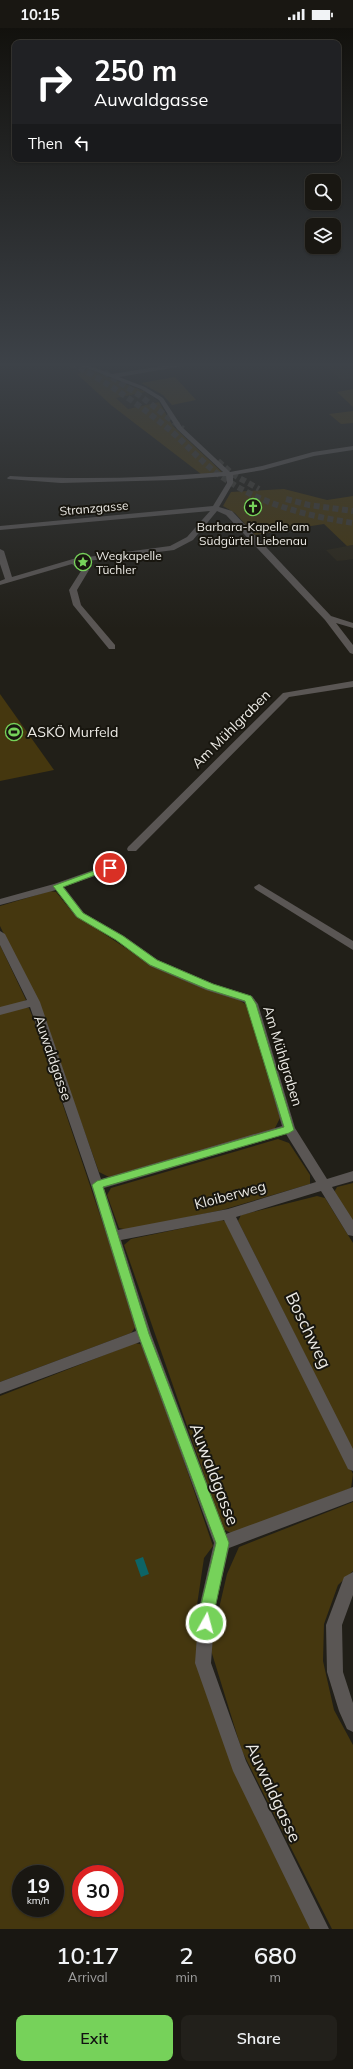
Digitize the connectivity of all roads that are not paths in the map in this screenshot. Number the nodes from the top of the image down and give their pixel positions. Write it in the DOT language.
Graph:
graph roads {
  1 [pos="205,452"];
  2 [pos="328,452"];
  3 [pos="229,474"];
  4 [pos="10,478"];
  5 [pos="214,508"];
  6 [pos="0,528"];
  7 [pos="0,550"];
  8 [pos="73,561"];
  9 [pos="9,581"];
  10 [pos="0,583"];
  11 [pos="328,618"];
  12 [pos="353,626"];
  13 [pos="112,647"];
  14 [pos="353,651"];
  15 [pos="353,684"];
  16 [pos="132,849"];
  17 [pos="116,865"];
  18 [pos="58,886"];
  19 [pos="259,887"];
  20 [pos="0,902"];
  21 [pos="0,934"];
  22 [pos="353,946"];
  23 [pos="34,1002"];
  24 [pos="0,1011"];
  25 [pos="289,1130"];
  26 [pos="353,1176"];
  27 [pos="97,1185"];
  28 [pos="324,1185"];
  29 [pos="228,1214"];
  30 [pos="353,1232"];
  31 [pos="114,1236"];
  32 [pos="144,1334"];
  33 [pos="0,1388"];
  34 [pos="353,1464"];
  35 [pos="353,1494"];
  36 [pos="222,1543"];
  37 [pos="353,1580"];
  38 [pos="353,1723"];
  39 [pos="320,1929"];
  1 -- 3 [label="street"];
  2 -- 3 [label="street"];
  3 -- 4 [label="street"];
  3 -- 5 [label="street"];
  5 -- 6 [label="street, Stranzgasse"];
  5 -- 8 [label="street"];
  5 -- 11 [label="street"];
  7 -- 9 [label="street"];
  8 -- 9 [label="street"];
  8 -- 13 [label="street"];
  9 -- 10 [label="street"];
  11 -- 12 [label="street"];
  11 -- 14 [label="street"];
  15 -- 16 [label="street, Am Mühlgraben"];
  17 -- 18 [label="street"];
  18 -- 20 [label="street"];
  18 -- 25 [label="street, Am Mühlgraben"];
  19 -- 22 [label="street"];
  21 -- 23 [label="street, Auwaldgasse"];
  23 -- 24 [label="street"];
  23 -- 27 [label="street, Auwaldgasse"];
  25 -- 27 [label="street"];
  25 -- 28 [label="street, Am Mühlgraben"];
  26 -- 28 [label="street, Kloiberweg"];
  27 -- 31 [label="street, Auwaldgasse"];
  28 -- 29 [label="street, Kloiberweg"];
  28 -- 30 [label="street, Am Mühlgraben"];
  29 -- 31 [label="street, Kloiberweg"];
  29 -- 34 [label="street, Boschweg"];
  31 -- 32 [label="street, Auwaldgasse"];
  32 -- 33 [label="street"];
  32 -- 36 [label="street, Auwaldgasse"];
  35 -- 36 [label="street"];
  36 -- 39 [label="street, Auwaldgasse"];
  37 -- 38 [label="street"];
}
